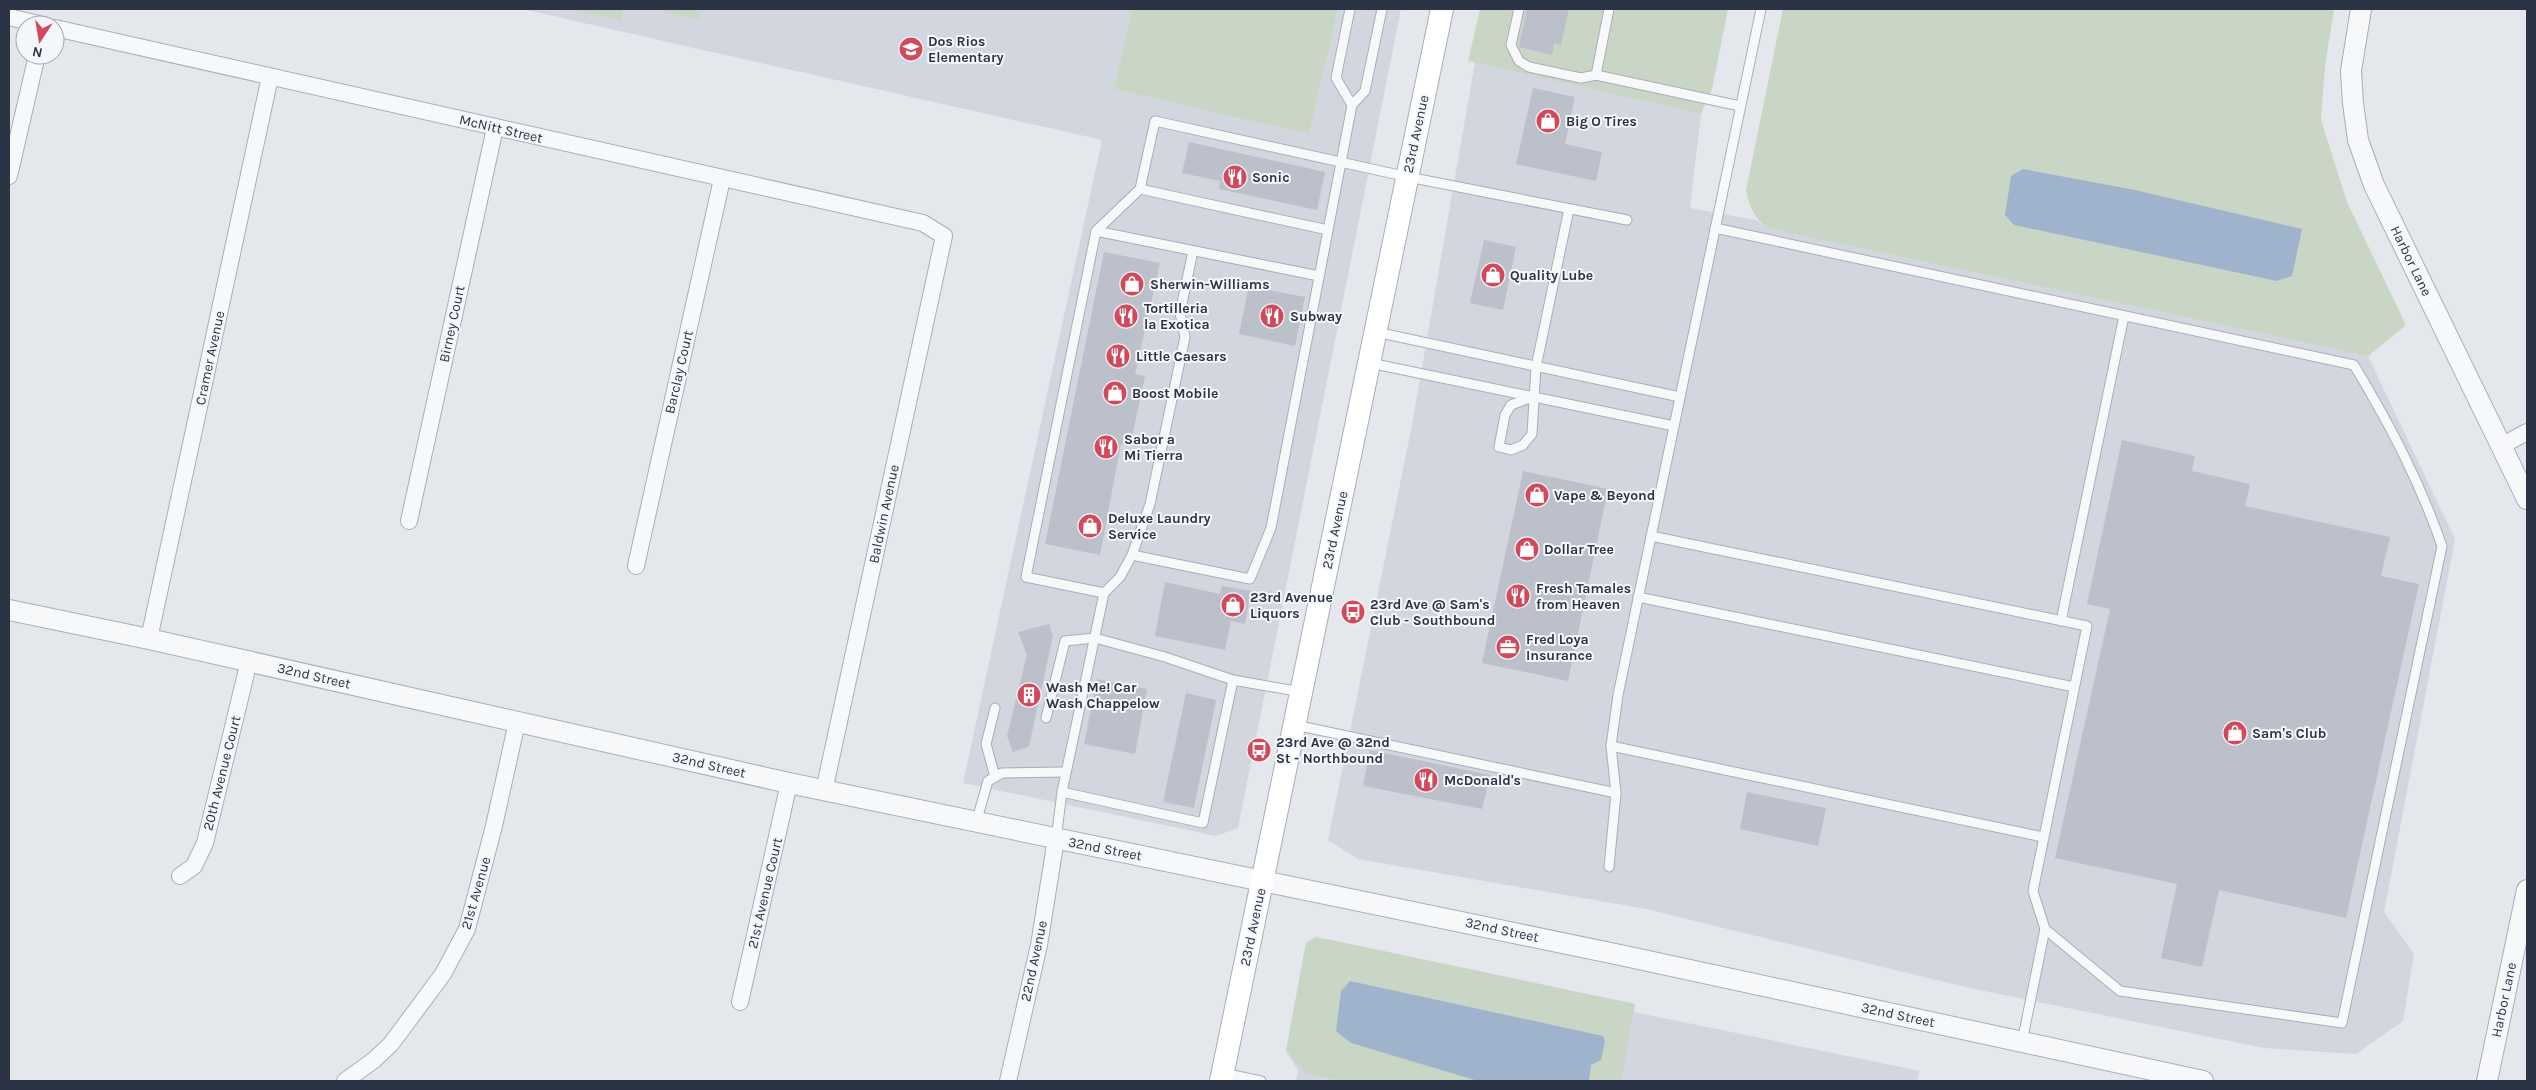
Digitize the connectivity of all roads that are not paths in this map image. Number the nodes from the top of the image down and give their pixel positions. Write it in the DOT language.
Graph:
graph roads {
  1 [pos="1350,9"];
  2 [pos="1382,9"];
  3 [pos="1442,9"];
  4 [pos="1519,9"];
  5 [pos="1609,9"];
  6 [pos="1759,9"];
  7 [pos="2361,9"];
  8 [pos="65,30"];
  9 [pos="35,65"];
  10 [pos="1596,75"];
  11 [pos="270,77"];
  12 [pos="1352,105"];
  13 [pos="1740,106"];
  14 [pos="495,128"];
  15 [pos="1341,162"];
  16 [pos="9,176"];
  17 [pos="1408,177"];
  18 [pos="722,179"];
  19 [pos="1140,189"];
  20 [pos="1569,209"];
  21 [pos="1627,220"];
  22 [pos="1715,228"];
  23 [pos="1096,230"];
  24 [pos="1328,230"];
  25 [pos="944,236"];
  26 [pos="1193,251"];
  27 [pos="1320,276"];
  28 [pos="2124,316"];
  29 [pos="1376,332"];
  30 [pos="1369,363"];
  31 [pos="1536,366"];
  32 [pos="1533,397"];
  33 [pos="1680,397"];
  34 [pos="1674,426"];
  35 [pos="2527,432"];
  36 [pos="2501,446"];
  37 [pos="2527,499"];
  38 [pos="409,521"];
  39 [pos="1651,536"];
  40 [pos="1132,555"];
  41 [pos="636,566"];
  42 [pos="1104,593"];
  43 [pos="1638,597"];
  44 [pos="9,610"];
  45 [pos="2061,620"];
  46 [pos="1095,638"];
  47 [pos="150,639"];
  48 [pos="249,661"];
  49 [pos="1233,680"];
  50 [pos="2074,687"];
  51 [pos="1301,692"];
  52 [pos="995,708"];
  53 [pos="1046,718"];
  54 [pos="517,722"];
  55 [pos="1294,724"];
  56 [pos="1611,746"];
  57 [pos="1066,772"];
  58 [pos="994,777"];
  59 [pos="789,784"];
  60 [pos="824,791"];
  61 [pos="1062,792"];
  62 [pos="1616,793"];
  63 [pos="976,823"];
  64 [pos="2043,837"];
  65 [pos="1056,840"];
  66 [pos="1610,867"];
  67 [pos="180,876"];
  68 [pos="1262,881"];
  69 [pos="2527,890"];
  70 [pos="2045,929"];
  71 [pos="740,1002"];
  72 [pos="2022,1042"];
  73 [pos="1222,1077"];
  74 [pos="345,1081"];
  75 [pos="1008,1081"];
  76 [pos="1260,1081"];
  77 [pos="2203,1081"];
  78 [pos="2487,1081"];
  1 -- 12 [label="lane"];
  2 -- 12 [label="lane"];
  3 -- 17 [label="main road, 23rd Avenue"];
  4 -- 10 [label="lane"];
  5 -- 10 [label="lane"];
  6 -- 13 [label="lane"];
  7 -- 36 [label="street, Harbor Lane"];
  8 -- 11 [label="street, McNitt Street"];
  9 -- 16 [label="street"];
  10 -- 13 [label="lane"];
  11 -- 14 [label="street, McNitt Street"];
  11 -- 47 [label="street, Cramer Avenue"];
  12 -- 15 [label="lane"];
  13 -- 22 [label="lane"];
  14 -- 18 [label="street, McNitt Street"];
  14 -- 38 [label="street, Birney Court"];
  15 -- 17 [label="lane"];
  15 -- 19 [label="lane"];
  15 -- 24 [label="lane"];
  17 -- 20 [label="lane"];
  17 -- 29 [label="main road, 23rd Avenue"];
  18 -- 25 [label="street, McNitt Street"];
  18 -- 41 [label="street, Barclay Court"];
  19 -- 23 [label="lane"];
  19 -- 24 [label="lane"];
  20 -- 21 [label="lane"];
  20 -- 31 [label="lane"];
  22 -- 28 [label="lane"];
  22 -- 33 [label="lane"];
  23 -- 26 [label="lane"];
  23 -- 42 [label="lane"];
  24 -- 27 [label="lane"];
  25 -- 60 [label="street, Baldwin Avenue"];
  26 -- 27 [label="lane"];
  26 -- 40 [label="lane"];
  27 -- 40 [label="lane"];
  28 -- 45 [label="lane"];
  28 -- 70 [label="lane"];
  29 -- 30 [label="main road, 23rd Avenue"];
  29 -- 31 [label="lane"];
  30 -- 32 [label="lane"];
  30 -- 51 [label="main road, 23rd Avenue"];
  31 -- 32 [label="lane"];
  31 -- 33 [label="lane"];
  32 -- 32 [label="lane"];
  32 -- 34 [label="lane"];
  33 -- 34 [label="lane"];
  34 -- 39 [label="lane"];
  35 -- 36 [label="street"];
  36 -- 37 [label="street, Harbor Lane"];
  39 -- 43 [label="lane"];
  39 -- 45 [label="lane"];
  40 -- 42 [label="lane"];
  42 -- 46 [label="lane"];
  43 -- 50 [label="lane"];
  43 -- 56 [label="lane"];
  44 -- 47 [label="street, 32nd Street"];
  45 -- 50 [label="lane"];
  46 -- 49 [label="lane"];
  46 -- 53 [label="lane"];
  46 -- 57 [label="lane"];
  47 -- 48 [label="street, 32nd Street"];
  48 -- 54 [label="street, 32nd Street"];
  48 -- 67 [label="street, 20th Avenue Court"];
  49 -- 51 [label="lane"];
  49 -- 61 [label="lane"];
  50 -- 64 [label="lane"];
  51 -- 55 [label="main road, 23rd Avenue"];
  52 -- 58 [label="lane"];
  54 -- 59 [label="street, 32nd Street"];
  54 -- 74 [label="street, 21st Avenue"];
  55 -- 62 [label="lane"];
  55 -- 68 [label="main road, 23rd Avenue"];
  56 -- 62 [label="lane"];
  56 -- 64 [label="lane"];
  57 -- 58 [label="lane"];
  57 -- 61 [label="lane"];
  58 -- 63 [label="lane"];
  59 -- 60 [label="street, 32nd Street"];
  59 -- 71 [label="street, 21st Avenue Court"];
  60 -- 63 [label="street, 32nd Street"];
  61 -- 65 [label="lane"];
  62 -- 66 [label="lane"];
  63 -- 65 [label="street, 32nd Street"];
  64 -- 70 [label="lane"];
  65 -- 68 [label="street, 32nd Street"];
  65 -- 75 [label="street, 22nd Avenue"];
  68 -- 72 [label="street, 32nd Street"];
  68 -- 73 [label="main road, 23rd Avenue"];
  69 -- 78 [label="street, Harbor Lane"];
  70 -- 72 [label="lane"];
  72 -- 77 [label="street, 32nd Street"];
  73 -- 76 [label="lane"];
}
